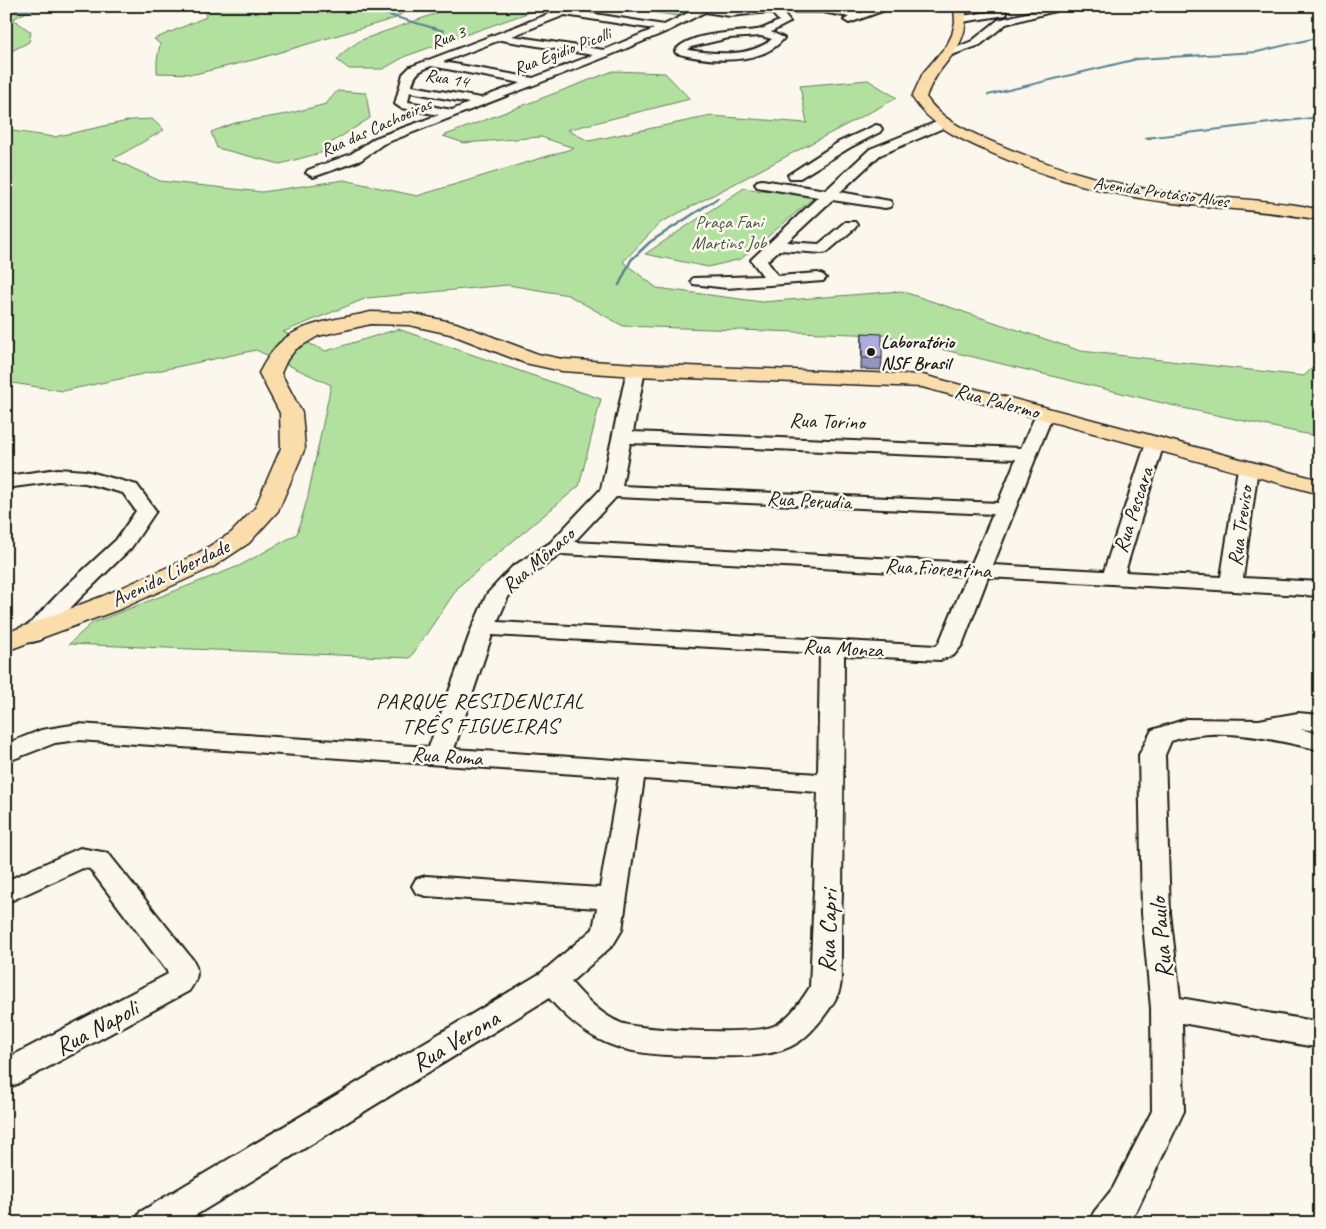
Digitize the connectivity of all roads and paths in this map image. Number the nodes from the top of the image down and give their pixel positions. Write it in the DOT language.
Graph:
graph roads {
  1 [pos="580,6"];
  2 [pos="841,6"];
  3 [pos="891,6"];
  4 [pos="1069,6"];
  5 [pos="705,8"];
  6 [pos="772,8"];
  7 [pos="828,10"];
  8 [pos="563,12"];
  9 [pos="961,12"];
  10 [pos="687,13"];
  11 [pos="1002,13"];
  12 [pos="668,16"];
  13 [pos="863,16"];
  14 [pos="838,23"];
  15 [pos="571,24"];
  16 [pos="542,25"];
  17 [pos="666,28"];
  18 [pos="761,33"];
  19 [pos="500,36"];
  20 [pos="626,39"];
  21 [pos="606,42"];
  22 [pos="478,45"];
  23 [pos="496,48"];
  24 [pos="949,53"];
  25 [pos="454,54"];
  26 [pos="604,54"];
  27 [pos="473,57"];
  28 [pos="561,59"];
  29 [pos="580,62"];
  30 [pos="427,63"];
  31 [pos="538,69"];
  32 [pos="556,72"];
  33 [pos="409,74"];
  34 [pos="428,77"];
  35 [pos="534,81"];
  36 [pos="405,88"];
  37 [pos="488,88"];
  38 [pos="507,91"];
  39 [pos="482,102"];
  40 [pos="452,113"];
  41 [pos="939,125"];
  42 [pos="876,129"];
  43 [pos="841,144"];
  44 [pos="874,152"];
  45 [pos="313,173"];
  46 [pos="795,174"];
  47 [pos="762,184"];
  48 [pos="828,194"];
  49 [pos="885,204"];
  50 [pos="1320,215"];
  51 [pos="850,225"];
  52 [pos="774,245"];
  53 [pos="818,278"];
  54 [pos="773,280"];
  55 [pos="699,281"];
  56 [pos="636,370"];
  57 [pos="1044,414"];
  58 [pos="624,437"];
  59 [pos="1154,443"];
  60 [pos="1028,454"];
  61 [pos="1248,468"];
  62 [pos="1320,487"];
  63 [pos="8,488"];
  64 [pos="611,491"];
  65 [pos="1006,509"];
  66 [pos="557,547"];
  67 [pos="981,570"];
  68 [pos="1112,578"];
  69 [pos="1231,583"];
  70 [pos="1320,589"];
  71 [pos="483,628"];
  72 [pos="32,635"];
  73 [pos="6,643"];
  74 [pos="832,647"];
  75 [pos="1320,723"];
  76 [pos="1256,728"];
  77 [pos="1320,742"];
  78 [pos="6,754"];
  79 [pos="438,756"];
  80 [pos="633,769"];
  81 [pos="831,784"];
  82 [pos="426,886"];
  83 [pos="6,893"];
  84 [pos="612,899"];
  85 [pos="552,982"];
  86 [pos="1166,1008"];
  87 [pos="1320,1035"];
  88 [pos="6,1075"];
  89 [pos="152,1223"];
  90 [pos="1106,1223"];
  1 -- 8 [label="street, Rua 3"];
  2 -- 7 [label="street"];
  3 -- 13 [label="street"];
  4 -- 24 [label="street"];
  5 -- 6 [label="street"];
  5 -- 10 [label="street, Rua Egidio Picolli"];
  6 -- 7 [label="street"];
  6 -- 18 [label="street"];
  7 -- 13 [label="street"];
  8 -- 16 [label="street, Rua 3"];
  8 -- 17 [label="street"];
  9 -- 11 [label="street"];
  9 -- 24 [label="main road, Avenida Protásio Alves"];
  10 -- 12 [label="street"];
  10 -- 17 [label="street, Rua Egidio Picolli"];
  13 -- 14 [label="street"];
  15 -- 16 [label="street"];
  16 -- 19 [label="street, Rua 3"];
  17 -- 20 [label="street, Rua Egidio Picolli"];
  18 -- 18 [label="street"];
  19 -- 22 [label="street, Rua 3"];
  19 -- 26 [label="street"];
  20 -- 21 [label="street"];
  20 -- 26 [label="street, Rua Egidio Picolli"];
  22 -- 23 [label="street"];
  22 -- 25 [label="street, Rua 3"];
  24 -- 41 [label="main road, Avenida Protásio Alves"];
  25 -- 27 [label="street"];
  25 -- 30 [label="street, Rua 3"];
  26 -- 29 [label="street, Rua Egidio Picolli"];
  28 -- 29 [label="street"];
  29 -- 32 [label="street, Rua Egidio Picolli"];
  30 -- 33 [label="street, Rua 3"];
  30 -- 35 [label="street"];
  31 -- 32 [label="street"];
  32 -- 35 [label="street, Rua Egidio Picolli"];
  33 -- 34 [label="street"];
  33 -- 36 [label="street"];
  35 -- 38 [label="street, Rua Egidio Picolli"];
  36 -- 39 [label="street, Rua 14"];
  36 -- 40 [label="street"];
  37 -- 38 [label="street"];
  38 -- 39 [label="street, Rua Egidio Picolli"];
  39 -- 40 [label="street, Rua Egidio Picolli"];
  40 -- 45 [label="street, Rua das Cachoeiras"];
  41 -- 44 [label="street"];
  41 -- 50 [label="main road, Avenida Protásio Alves"];
  42 -- 43 [label="street"];
  43 -- 44 [label="street"];
  43 -- 46 [label="street"];
  44 -- 48 [label="street"];
  47 -- 48 [label="street"];
  48 -- 49 [label="street"];
  48 -- 52 [label="street"];
  51 -- 52 [label="street"];
  52 -- 54 [label="street"];
  53 -- 54 [label="street"];
  54 -- 55 [label="street"];
  56 -- 57 [label="main road, Rua Palermo"];
  56 -- 58 [label="street"];
  56 -- 72 [label="main road, Avenida Liberdade"];
  57 -- 59 [label="main road, Rua Palermo"];
  57 -- 60 [label="street, Rua Monza"];
  58 -- 60 [label="street, Rua Torino"];
  58 -- 64 [label="street"];
  59 -- 61 [label="main road, Rua Palermo"];
  59 -- 68 [label="street, Rua Pescara"];
  60 -- 65 [label="street, Rua Monza"];
  61 -- 62 [label="main road, Rua Palermo"];
  61 -- 69 [label="street, Rua Treviso"];
  63 -- 72 [label="street"];
  64 -- 65 [label="street, Rua Perudia"];
  64 -- 66 [label="street, Rua Mônaco"];
  65 -- 67 [label="street, Rua Monza"];
  66 -- 67 [label="street, Rua Fiorentina"];
  66 -- 71 [label="street, Rua Mônaco"];
  67 -- 68 [label="street, Rua Fiorentina"];
  67 -- 74 [label="street, Rua Monza"];
  68 -- 69 [label="street, Rua Fiorentina"];
  69 -- 70 [label="street, Rua Fiorentina"];
  71 -- 74 [label="street, Rua Monza"];
  71 -- 79 [label="street, Rua Mônaco"];
  72 -- 73 [label="main road, Avenida Liberdade"];
  74 -- 81 [label="street, Rua Capri"];
  75 -- 76 [label="street, Rua Paulo"];
  76 -- 77 [label="street, Rua Paulo"];
  76 -- 86 [label="street, Rua Paulo"];
  78 -- 79 [label="street, Rua Roma"];
  79 -- 80 [label="street, Rua Roma"];
  80 -- 81 [label="street, Rua Roma"];
  80 -- 84 [label="street, Rua Verona"];
  81 -- 85 [label="street, Rua Capri"];
  82 -- 84 [label="street"];
  83 -- 88 [label="street, Rua Napoli"];
  84 -- 85 [label="street, Rua Verona"];
  85 -- 89 [label="street, Rua Verona"];
  86 -- 87 [label="street"];
  86 -- 90 [label="street, Rua Paulo"];
}
